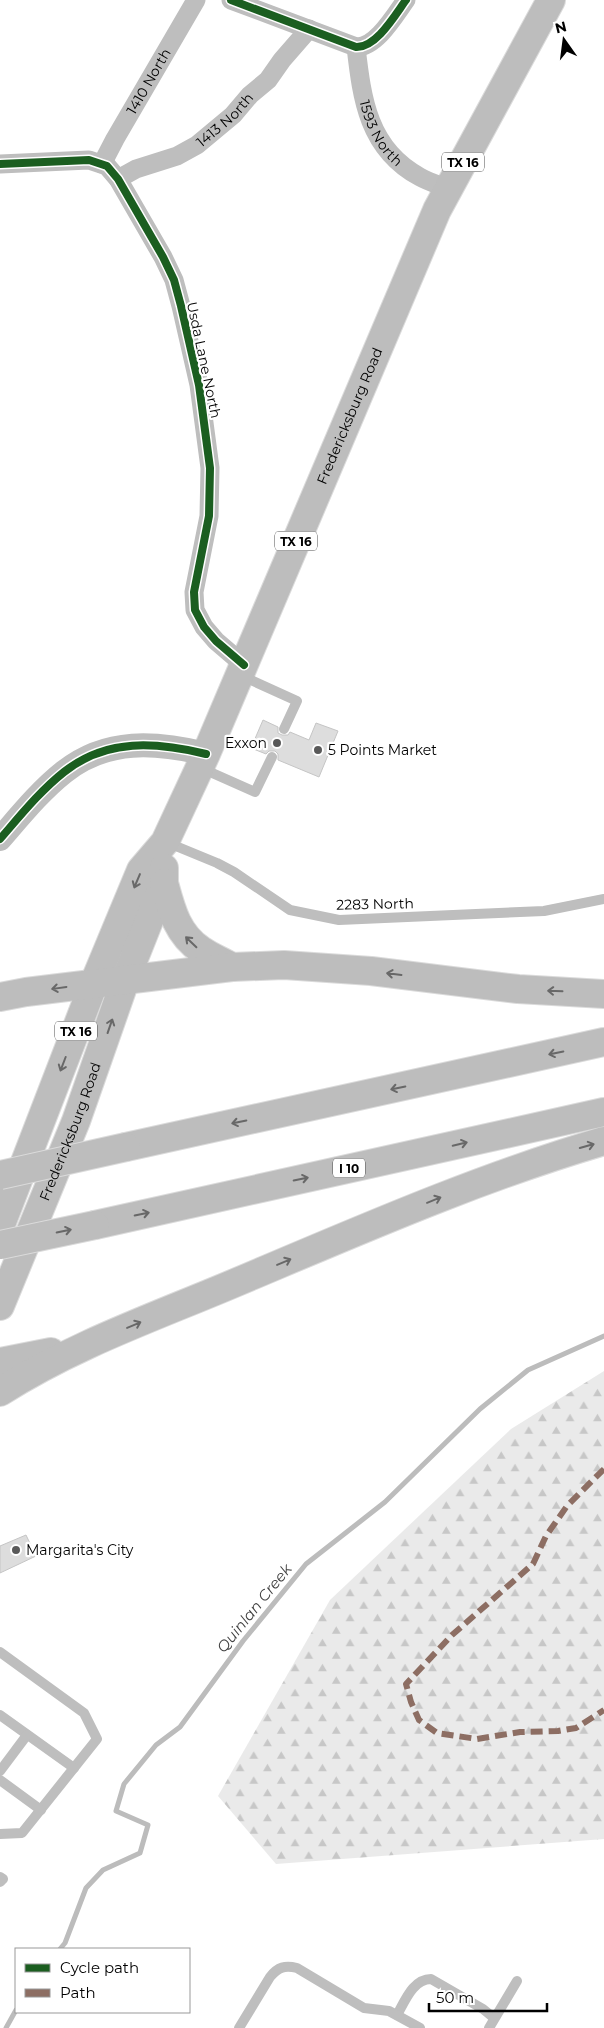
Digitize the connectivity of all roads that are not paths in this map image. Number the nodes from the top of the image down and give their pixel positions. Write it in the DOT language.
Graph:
graph roads {
  1 [pos="196,0"];
  2 [pos="231,0"];
  3 [pos="406,0"];
  4 [pos="551,0"];
  5 [pos="309,30"];
  6 [pos="356,47"];
  7 [pos="0,164"];
  8 [pos="102,164"];
  9 [pos="118,179"];
  10 [pos="449,189"];
  11 [pos="241,670"];
  12 [pos="284,729"];
  13 [pos="272,757"];
  14 [pos="203,760"];
  15 [pos="0,838"];
  16 [pos="165,842"];
  17 [pos="164,883"];
  18 [pos="604,899"];
  19 [pos="232,967"];
  20 [pos="125,981"];
  21 [pos="94,983"];
  22 [pos="604,994"];
  23 [pos="0,997"];
  24 [pos="604,1042"];
  25 [pos="604,1112"];
  26 [pos="604,1141"];
  27 [pos="0,1175"];
  28 [pos="0,1227"];
  29 [pos="0,1245"];
  30 [pos="0,1306"];
  31 [pos="89,1344"];
  32 [pos="0,1362"];
  33 [pos="0,1392"];
  34 [pos="0,1652"];
  35 [pos="0,1715"];
  36 [pos="27,1735"];
  37 [pos="74,1768"];
  38 [pos="0,1771"];
  39 [pos="0,1780"];
  40 [pos="40,1810"];
  41 [pos="0,1834"];
  42 [pos="0,1877"];
  43 [pos="0,1882"];
  44 [pos="517,1981"];
  45 [pos="397,2015"];
  46 [pos="494,2018"];
  47 [pos="239,2028"];
  48 [pos="420,2028"];
  49 [pos="489,2028"];
  1 -- 8 [label="street, 1410 North"];
  2 -- 5 [label="street"];
  3 -- 6 [label="street"];
  4 -- 10 [label="main road, Fredericksburg Road / TX 16"];
  5 -- 6 [label="street"];
  5 -- 9 [label="street, 1413 North"];
  6 -- 10 [label="street, 1593 North"];
  7 -- 8 [label="street"];
  8 -- 9 [label="street, Usda Lane North"];
  9 -- 11 [label="street, Usda Lane North"];
  10 -- 11 [label="main road, Fredericksburg Road / TX 16"];
  11 -- 12 [label="lane"];
  11 -- 14 [label="main road, Fredericksburg Road / TX 16"];
  13 -- 14 [label="lane"];
  14 -- 15 [label="street"];
  14 -- 16 [label="main road, Fredericksburg Road / TX 16"];
  16 -- 17 [label="main road, Fredericksburg Road / TX 16"];
  16 -- 18 [label="lane, 2283 North"];
  16 -- 21 [label="main road, Fredericksburg Road / TX 16, one-way"];
  19 -- 17 [label="main road, one-way"];
  17 -- 20 [label="main road, Fredericksburg Road / TX 16"];
  19 -- 20 [label="main road"];
  22 -- 19 [label="main road, one-way"];
  20 -- 21 [label="main road"];
  30 -- 20 [label="main road, Fredericksburg Road / TX 16, one-way"];
  21 -- 23 [label="main road, one-way"];
  21 -- 28 [label="main road, Fredericksburg Road / TX 16, one-way"];
  24 -- 27 [label="main road, one-way, bridge"];
  29 -- 25 [label="main road, I 10, one-way, bridge"];
  31 -- 26 [label="main road, one-way"];
  31 -- 32 [label="main road"];
  31 -- 33 [label="main road"];
  34 -- 37 [label="lane"];
  35 -- 36 [label="lane"];
  36 -- 37 [label="lane"];
  36 -- 38 [label="lane"];
  37 -- 40 [label="lane"];
  39 -- 40 [label="lane"];
  40 -- 41 [label="lane"];
  42 -- 43 [label="lane"];
  44 -- 46 [label="lane"];
  45 -- 46 [label="lane"];
  45 -- 47 [label="lane"];
  45 -- 48 [label="lane"];
  46 -- 49 [label="lane"];
}
